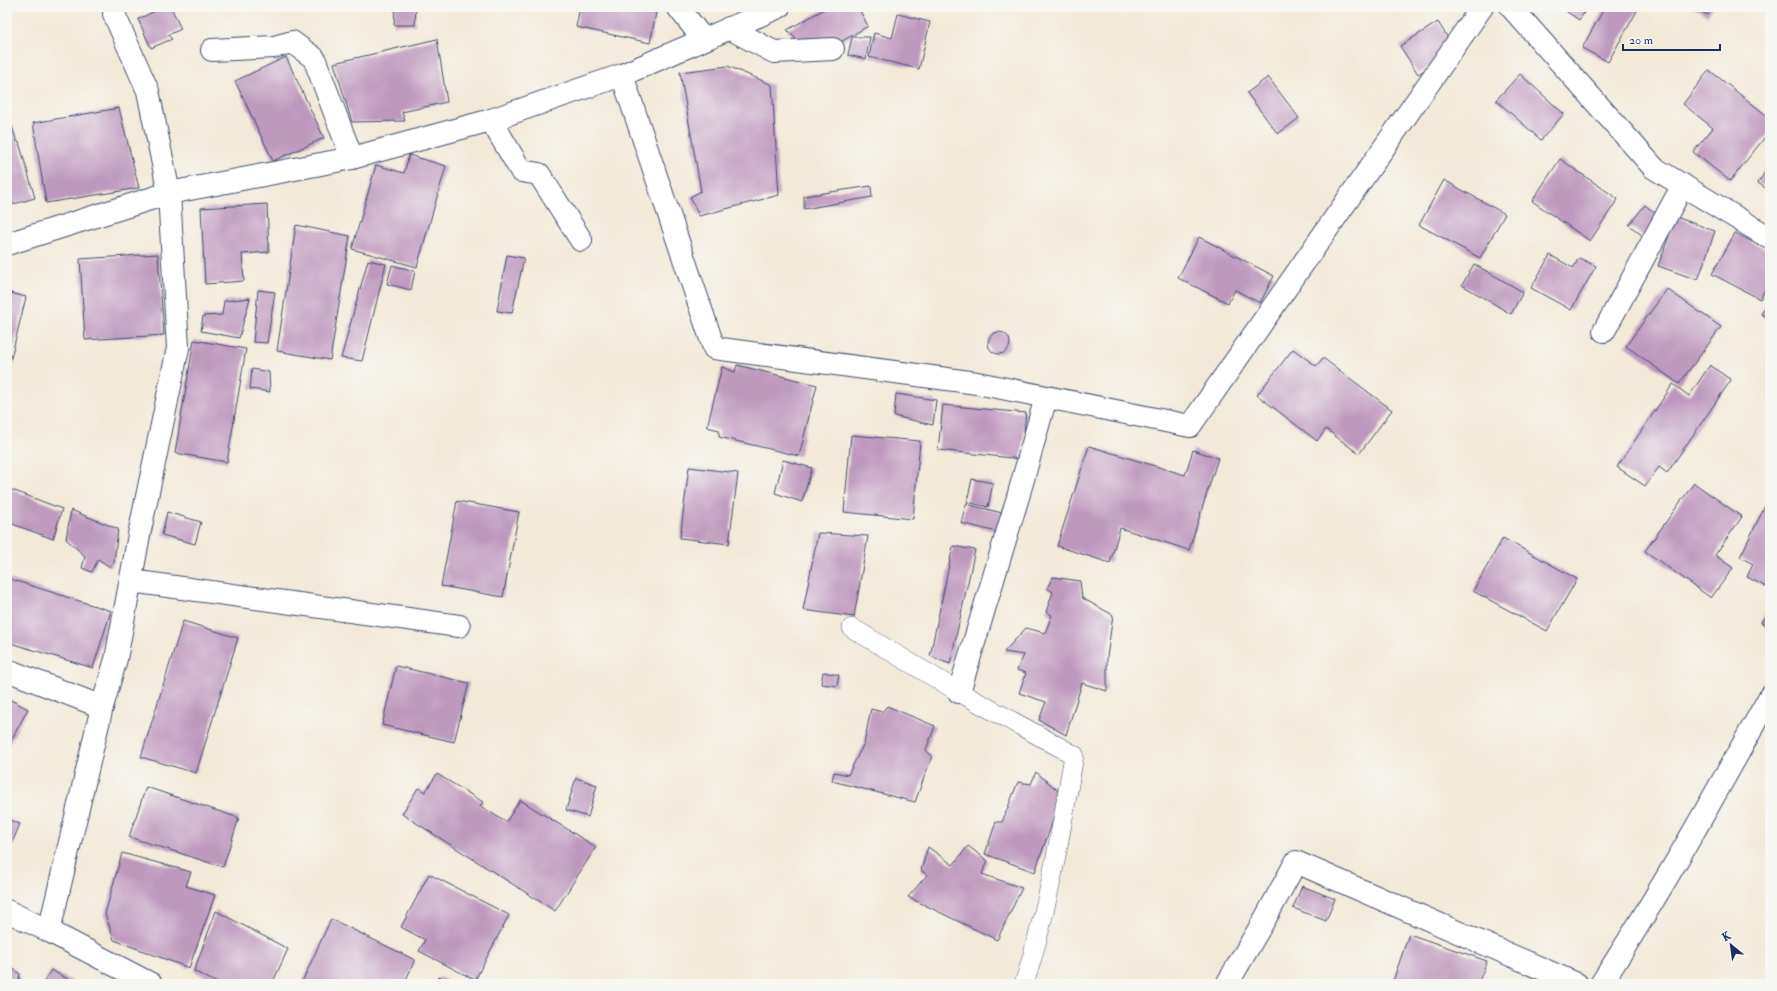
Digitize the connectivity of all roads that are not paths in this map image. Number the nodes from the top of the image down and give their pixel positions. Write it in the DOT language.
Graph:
graph roads {
  1 [pos="116,7"];
  2 [pos="678,7"];
  3 [pos="779,7"];
  4 [pos="1482,7"];
  5 [pos="1511,7"];
  6 [pos="729,28"];
  7 [pos="703,40"];
  8 [pos="833,49"];
  9 [pos="212,50"];
  10 [pos="622,74"];
  11 [pos="491,120"];
  12 [pos="352,158"];
  13 [pos="1683,185"];
  14 [pos="169,193"];
  15 [pos="1770,238"];
  16 [pos="581,240"];
  17 [pos="7,244"];
  18 [pos="1604,331"];
  19 [pos="1046,397"];
  20 [pos="131,581"];
  21 [pos="459,626"];
  22 [pos="852,628"];
  23 [pos="7,670"];
  24 [pos="959,692"];
  25 [pos="1770,696"];
  26 [pos="102,707"];
  27 [pos="7,911"];
  28 [pos="49,931"];
  29 [pos="151,984"];
  30 [pos="1024,984"];
  31 [pos="1227,984"];
  32 [pos="1577,984"];
  33 [pos="1601,984"];
  1 -- 14 [label="street"];
  2 -- 7 [label="street"];
  3 -- 6 [label="street"];
  4 -- 19 [label="street"];
  5 -- 13 [label="street"];
  6 -- 7 [label="street"];
  6 -- 8 [label="street"];
  7 -- 10 [label="street"];
  9 -- 12 [label="street"];
  10 -- 11 [label="street"];
  10 -- 19 [label="street"];
  11 -- 12 [label="street"];
  11 -- 16 [label="street"];
  12 -- 14 [label="street"];
  13 -- 15 [label="street"];
  13 -- 18 [label="street"];
  14 -- 17 [label="street"];
  14 -- 20 [label="street"];
  19 -- 24 [label="street"];
  20 -- 21 [label="street"];
  20 -- 26 [label="street"];
  22 -- 24 [label="lane"];
  23 -- 26 [label="street"];
  24 -- 30 [label="lane"];
  25 -- 33 [label="street"];
  26 -- 28 [label="street"];
  27 -- 28 [label="street"];
  28 -- 29 [label="street"];
  31 -- 32 [label="street"];
}
